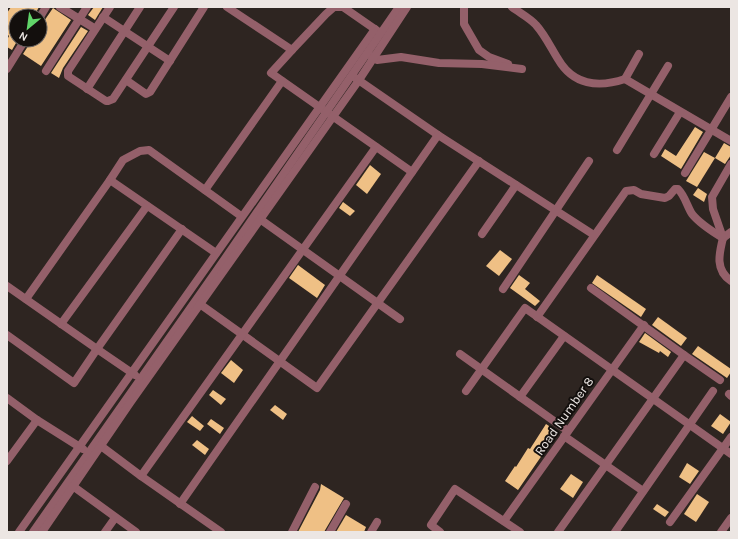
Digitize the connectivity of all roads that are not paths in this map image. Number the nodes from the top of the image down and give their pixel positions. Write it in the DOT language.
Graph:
graph roads {
  1 [pos="60,7"];
  2 [pos="87,7"];
  3 [pos="110,7"];
  4 [pos="140,7"];
  5 [pos="174,7"];
  6 [pos="204,7"];
  7 [pos="227,7"];
  8 [pos="399,7"];
  9 [pos="407,7"];
  10 [pos="464,7"];
  11 [pos="512,7"];
  12 [pos="103,17"];
  13 [pos="79,19"];
  14 [pos="94,28"];
  15 [pos="124,31"];
  16 [pos="378,31"];
  17 [pos="148,46"];
  18 [pos="20,48"];
  19 [pos="292,50"];
  20 [pos="639,54"];
  21 [pos="370,56"];
  22 [pos="170,61"];
  23 [pos="668,66"];
  24 [pos="7,69"];
  25 [pos="46,71"];
  26 [pos="356,78"];
  27 [pos="625,79"];
  28 [pos="126,80"];
  29 [pos="282,81"];
  30 [pos="87,89"];
  31 [pos="651,94"];
  32 [pos="731,97"];
  33 [pos="319,106"];
  34 [pos="680,112"];
  35 [pos="329,114"];
  36 [pos="711,129"];
  37 [pos="438,135"];
  38 [pos="731,141"];
  39 [pos="376,147"];
  40 [pos="617,150"];
  41 [pos="654,154"];
  42 [pos="479,161"];
  43 [pos="588,161"];
  44 [pos="731,164"];
  45 [pos="412,172"];
  46 [pos="685,173"];
  47 [pos="110,180"];
  48 [pos="516,185"];
  49 [pos="205,190"];
  50 [pos="147,206"];
  51 [pos="556,211"];
  52 [pos="241,216"];
  53 [pos="257,217"];
  54 [pos="182,230"];
  55 [pos="731,232"];
  56 [pos="482,234"];
  57 [pos="594,235"];
  58 [pos="723,238"];
  59 [pos="303,249"];
  60 [pos="216,253"];
  61 [pos="340,276"];
  62 [pos="731,281"];
  63 [pos="7,286"];
  64 [pos="591,288"];
  65 [pos="503,289"];
  66 [pos="26,300"];
  67 [pos="198,303"];
  68 [pos="378,303"];
  69 [pos="537,317"];
  70 [pos="400,319"];
  71 [pos="61,324"];
  72 [pos="644,326"];
  73 [pos="7,335"];
  74 [pos="242,335"];
  75 [pos="564,336"];
  76 [pos="97,350"];
  77 [pos="460,354"];
  78 [pos="684,355"];
  79 [pos="280,362"];
  80 [pos="482,370"];
  81 [pos="612,370"];
  82 [pos="131,373"];
  83 [pos="144,379"];
  84 [pos="720,380"];
  85 [pos="466,391"];
  86 [pos="713,391"];
  87 [pos="520,397"];
  88 [pos="7,398"];
  89 [pos="654,399"];
  90 [pos="37,420"];
  91 [pos="690,425"];
  92 [pos="566,434"];
  93 [pos="731,437"];
  94 [pos="79,447"];
  95 [pos="723,448"];
  96 [pos="96,449"];
  97 [pos="731,454"];
  98 [pos="7,461"];
  99 [pos="606,465"];
  100 [pos="141,476"];
  101 [pos="71,484"];
  102 [pos="315,487"];
  103 [pos="643,491"];
  104 [pos="180,504"];
  105 [pos="346,504"];
  106 [pos="115,518"];
  107 [pos="731,518"];
  108 [pos="377,522"];
  109 [pos="504,522"];
  110 [pos="670,522"];
  111 [pos="434,529"];
  112 [pos="218,531"];
  113 [pos="19,532"];
  114 [pos="33,532"];
  115 [pos="42,532"];
  116 [pos="105,532"];
  117 [pos="136,532"];
  118 [pos="292,532"];
  119 [pos="330,532"];
  120 [pos="371,532"];
  121 [pos="520,532"];
  122 [pos="558,532"];
  123 [pos="615,532"];
  124 [pos="721,532"];
  1 -- 13 [label="street"];
  2 -- 13 [label="street"];
  3 -- 12 [label="street"];
  4 -- 15 [label="street"];
  5 -- 17 [label="street"];
  6 -- 22 [label="street"];
  7 -- 19 [label="street"];
  8 -- 16 [label="street"];
  9 -- 21 [label="street"];
  10 -- 21 [label="street"];
  11 -- 27 [label="street"];
  12 -- 15 [label="street"];
  12 -- 30 [label="street"];
  13 -- 14 [label="street"];
  13 -- 25 [label="street"];
  15 -- 17 [label="street"];
  15 -- 30 [label="street"];
  16 -- 19 [label="street"];
  16 -- 21 [label="street"];
  16 -- 33 [label="street"];
  17 -- 22 [label="street"];
  17 -- 28 [label="street"];
  18 -- 24 [label="street"];
  19 -- 29 [label="street"];
  20 -- 27 [label="street"];
  21 -- 26 [label="street"];
  22 -- 28 [label="street"];
  23 -- 31 [label="street"];
  26 -- 35 [label="street"];
  26 -- 37 [label="street"];
  27 -- 31 [label="street"];
  28 -- 30 [label="street"];
  29 -- 33 [label="street"];
  29 -- 49 [label="street"];
  31 -- 34 [label="street"];
  31 -- 40 [label="street"];
  32 -- 36 [label="street"];
  33 -- 35 [label="street"];
  33 -- 52 [label="street"];
  34 -- 36 [label="street"];
  34 -- 41 [label="street"];
  35 -- 39 [label="street"];
  35 -- 53 [label="street"];
  36 -- 38 [label="street"];
  36 -- 46 [label="street"];
  37 -- 42 [label="street"];
  37 -- 45 [label="street"];
  39 -- 45 [label="street"];
  39 -- 59 [label="street"];
  42 -- 48 [label="street"];
  42 -- 68 [label="street"];
  43 -- 51 [label="street"];
  44 -- 58 [label="street"];
  45 -- 61 [label="street"];
  47 -- 49 [label="street"];
  47 -- 50 [label="street"];
  47 -- 66 [label="street"];
  48 -- 51 [label="street"];
  48 -- 56 [label="street"];
  49 -- 52 [label="street"];
  50 -- 54 [label="street"];
  50 -- 71 [label="street"];
  51 -- 57 [label="street"];
  51 -- 65 [label="street"];
  52 -- 60 [label="street"];
  53 -- 59 [label="street"];
  53 -- 67 [label="street"];
  54 -- 60 [label="street"];
  54 -- 76 [label="street"];
  55 -- 58 [label="street"];
  57 -- 58 [label="street"];
  57 -- 69 [label="street"];
  58 -- 62 [label="street"];
  59 -- 61 [label="street"];
  59 -- 74 [label="street"];
  60 -- 82 [label="street"];
  61 -- 68 [label="street"];
  61 -- 79 [label="street"];
  63 -- 66 [label="street"];
  64 -- 72 [label="street"];
  66 -- 71 [label="street"];
  67 -- 74 [label="street"];
  67 -- 83 [label="street"];
  68 -- 70 [label="street"];
  68 -- 79 [label="street"];
  69 -- 75 [label="street"];
  69 -- 80 [label="street"];
  71 -- 76 [label="street"];
  72 -- 78 [label="street"];
  72 -- 81 [label="street, Road Number 8"];
  73 -- 76 [label="street"];
  74 -- 79 [label="street"];
  74 -- 100 [label="street"];
  75 -- 81 [label="street"];
  75 -- 87 [label="street"];
  76 -- 82 [label="street"];
  77 -- 80 [label="street"];
  78 -- 84 [label="street"];
  78 -- 89 [label="street"];
  79 -- 104 [label="street"];
  80 -- 85 [label="street"];
  80 -- 87 [label="street"];
  81 -- 89 [label="street"];
  81 -- 92 [label="street, Road Number 8"];
  82 -- 83 [label="street"];
  82 -- 94 [label="street"];
  83 -- 96 [label="street"];
  83 -- 96 [label="street"];
  86 -- 91 [label="street"];
  87 -- 92 [label="street"];
  88 -- 90 [label="street"];
  89 -- 91 [label="street"];
  89 -- 99 [label="street"];
  90 -- 94 [label="street"];
  90 -- 98 [label="street"];
  91 -- 95 [label="street"];
  91 -- 103 [label="street"];
  92 -- 99 [label="street"];
  92 -- 109 [label="street, Road Number 8"];
  93 -- 95 [label="street"];
  94 -- 96 [label="street"];
  94 -- 113 [label="street"];
  95 -- 97 [label="street"];
  95 -- 110 [label="street"];
  96 -- 100 [label="street"];
  96 -- 101 [label="street"];
  99 -- 103 [label="street"];
  99 -- 122 [label="street"];
  100 -- 104 [label="street"];
  101 -- 106 [label="street"];
  101 -- 114 [label="street"];
  101 -- 115 [label="street"];
  102 -- 118 [label="street"];
  103 -- 123 [label="street"];
  104 -- 112 [label="street"];
  105 -- 119 [label="street"];
  106 -- 116 [label="street"];
  106 -- 117 [label="street"];
  107 -- 124 [label="street"];
  108 -- 120 [label="street"];
  109 -- 111 [label="street"];
  109 -- 121 [label="street"];
}
